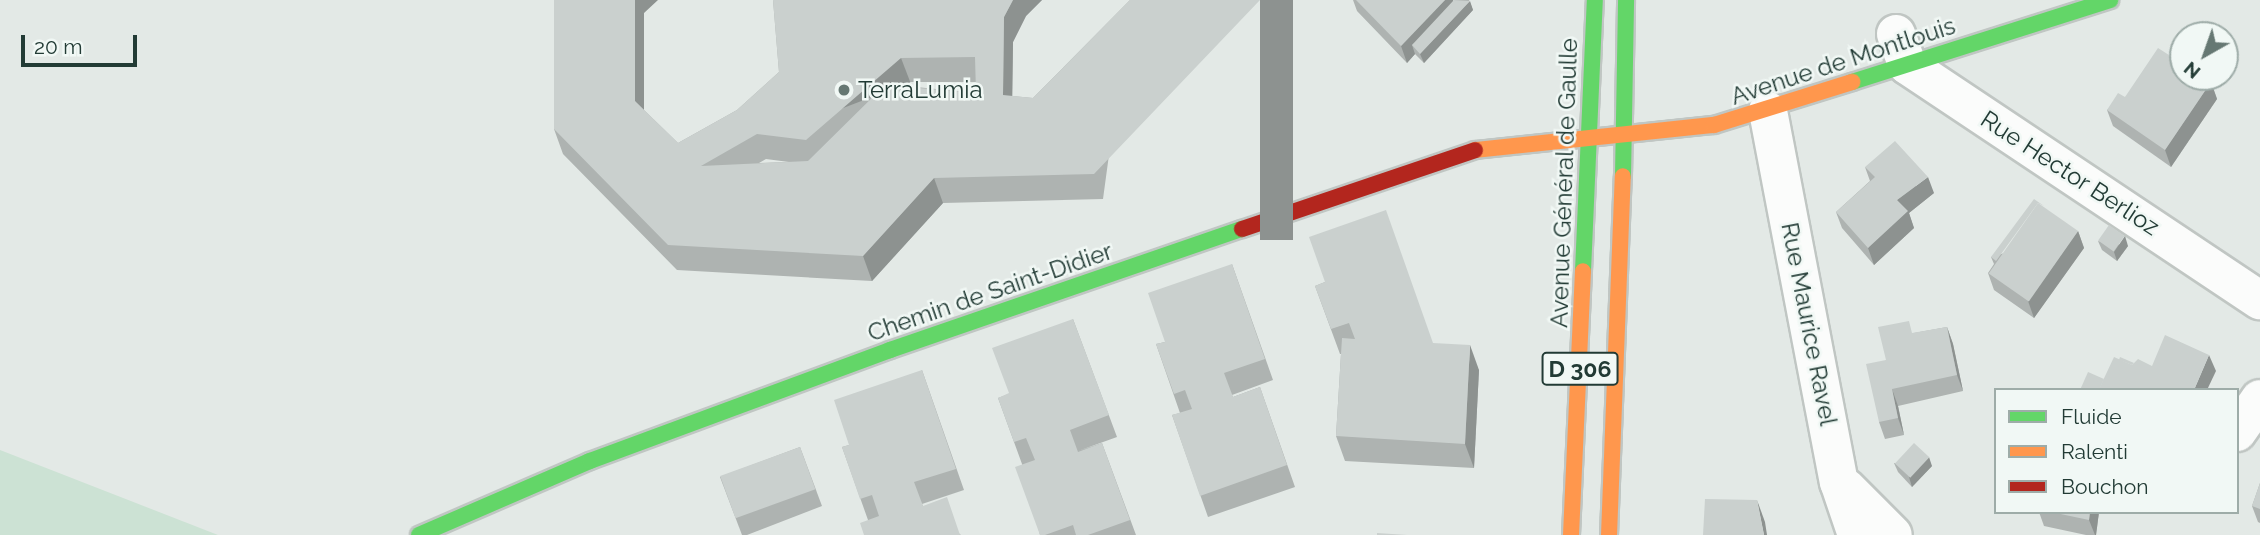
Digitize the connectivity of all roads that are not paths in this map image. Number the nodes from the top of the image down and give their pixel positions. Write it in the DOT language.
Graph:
graph roads {
  1 [pos="1595,0"];
  2 [pos="1626,0"];
  3 [pos="2110,0"];
  4 [pos="1902,49"];
  5 [pos="1768,111"];
  6 [pos="1625,136"];
  7 [pos="1588,141"];
  8 [pos="2260,300"];
  9 [pos="2260,398"];
  10 [pos="2239,429"];
  11 [pos="1839,482"];
  12 [pos="419,535"];
  13 [pos="1571,535"];
  14 [pos="1609,535"];
  15 [pos="1857,535"];
  16 [pos="1893,535"];
  1 -- 7 [label="street, Avenue Général de Gaulle"];
  2 -- 6 [label="street"];
  3 -- 4 [label="street, Avenue de Montlouis"];
  4 -- 5 [label="street, Avenue de Montlouis"];
  4 -- 8 [label="street, Rue Hector Berlioz"];
  5 -- 6 [label="street, Avenue de Montlouis"];
  5 -- 11 [label="street, Rue Maurice Ravel"];
  6 -- 7 [label="street, Avenue de Montlouis"];
  6 -- 14 [label="street, D 306"];
  7 -- 12 [label="street, Chemin de Saint-Didier"];
  7 -- 13 [label="street, Avenue Général de Gaulle / D 306"];
  9 -- 10 [label="street"];
  11 -- 15 [label="street, Rue Maurice Ravel"];
  11 -- 16 [label="street"];
}
